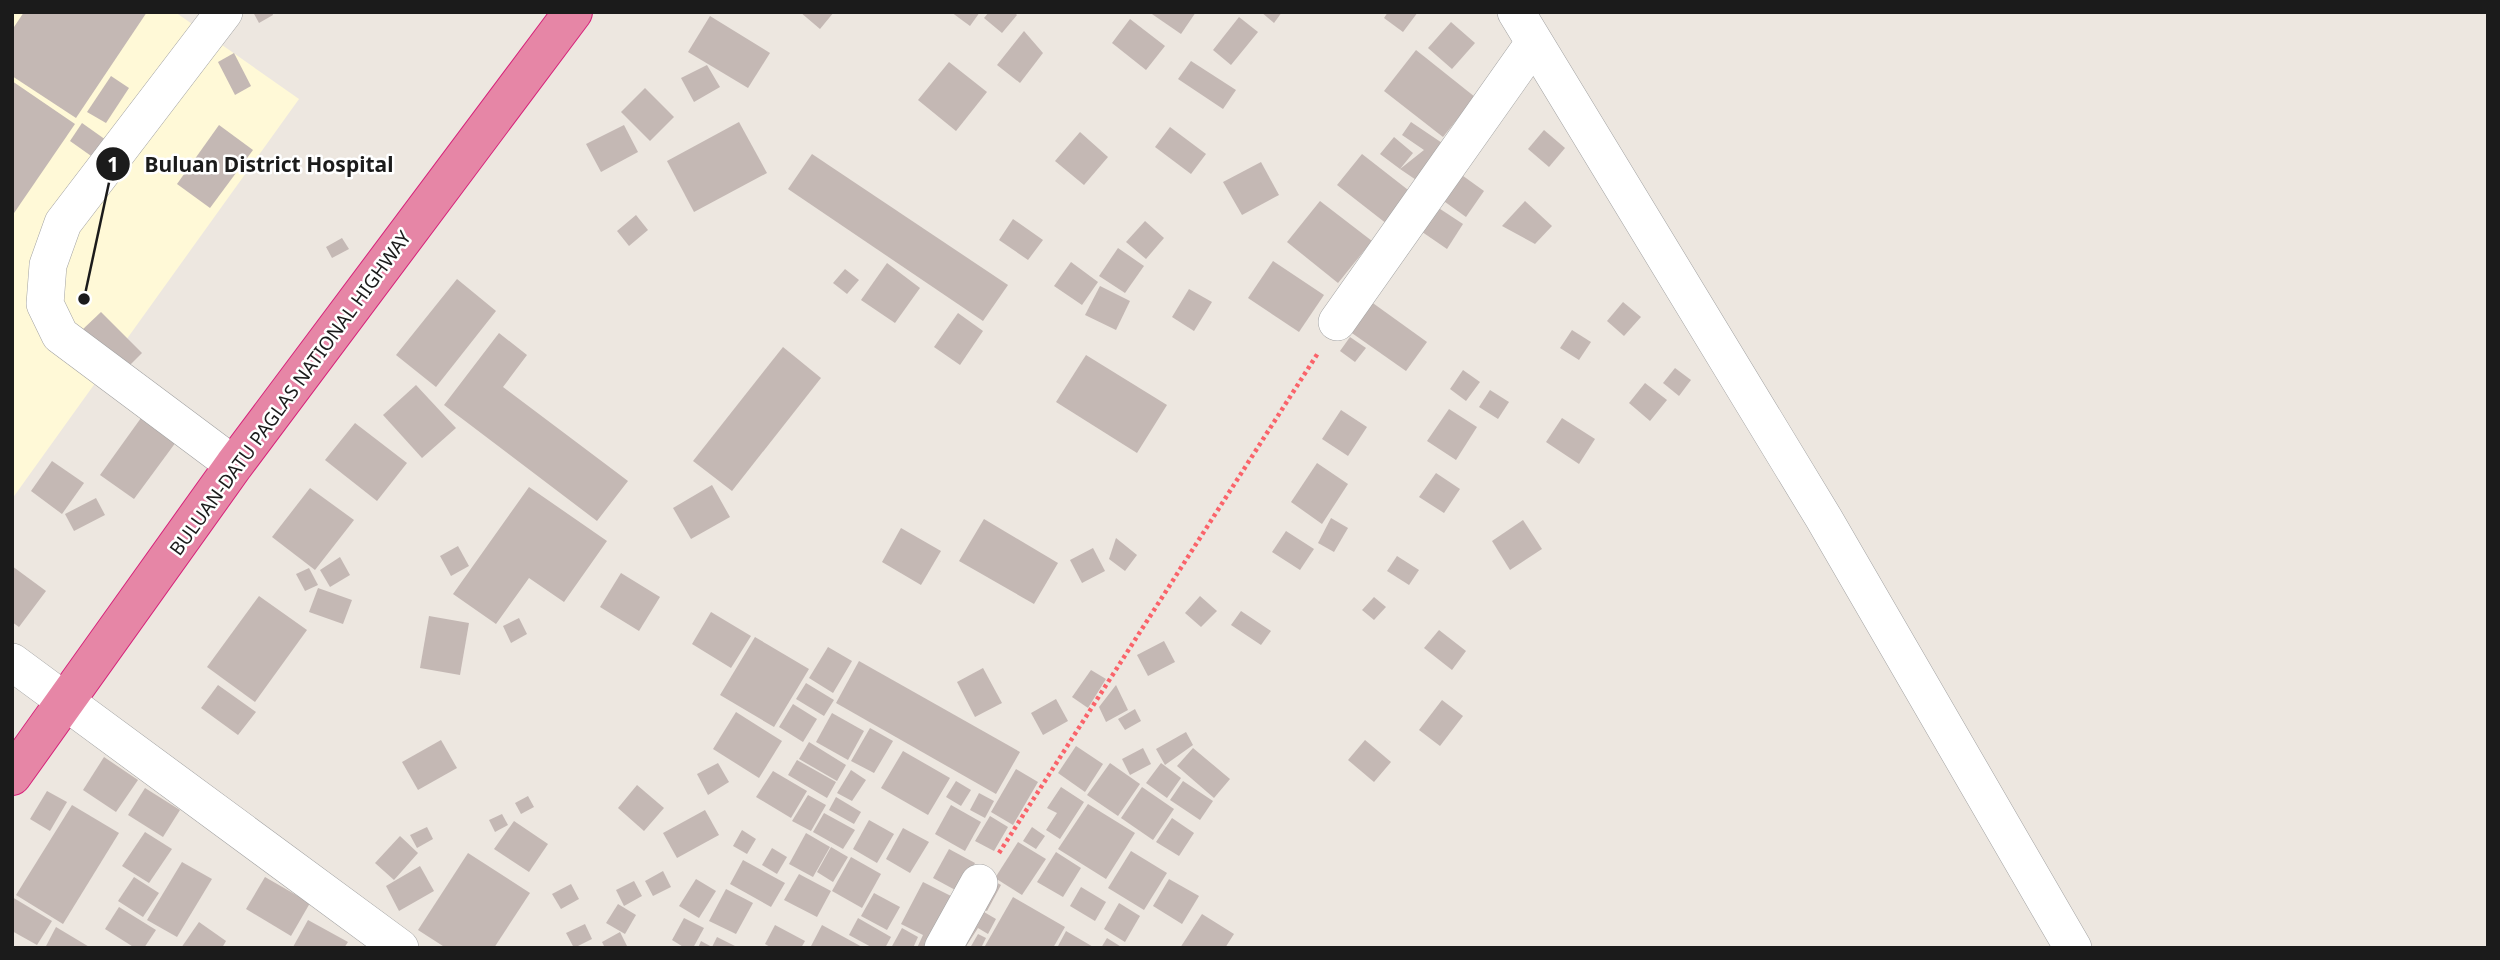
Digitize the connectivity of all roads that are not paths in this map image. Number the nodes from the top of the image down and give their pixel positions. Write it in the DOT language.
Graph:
graph roads {
  1 [pos="573,12"];
  2 [pos="1516,12"];
  3 [pos="214,16"];
  4 [pos="1534,43"];
  5 [pos="1337,322"];
  6 [pos="234,466"];
  7 [pos="12,662"];
  8 [pos="66,703"];
  9 [pos="12,776"];
  10 [pos="979,883"];
  11 [pos="400,948"];
  12 [pos="943,948"];
  13 [pos="2073,948"];
  1 -- 6 [label="highway, BULUAN-DATU PAGLAS NATIONAL HIGHWAY"];
  2 -- 4 [label="street"];
  3 -- 6 [label="street"];
  4 -- 5 [label="street"];
  4 -- 13 [label="street"];
  6 -- 8 [label="highway, BULUAN-DATU PAGLAS NATIONAL HIGHWAY"];
  7 -- 8 [label="street"];
  8 -- 9 [label="highway, BULUAN-DATU PAGLAS NATIONAL HIGHWAY"];
  8 -- 11 [label="street"];
  10 -- 12 [label="street"];
}
